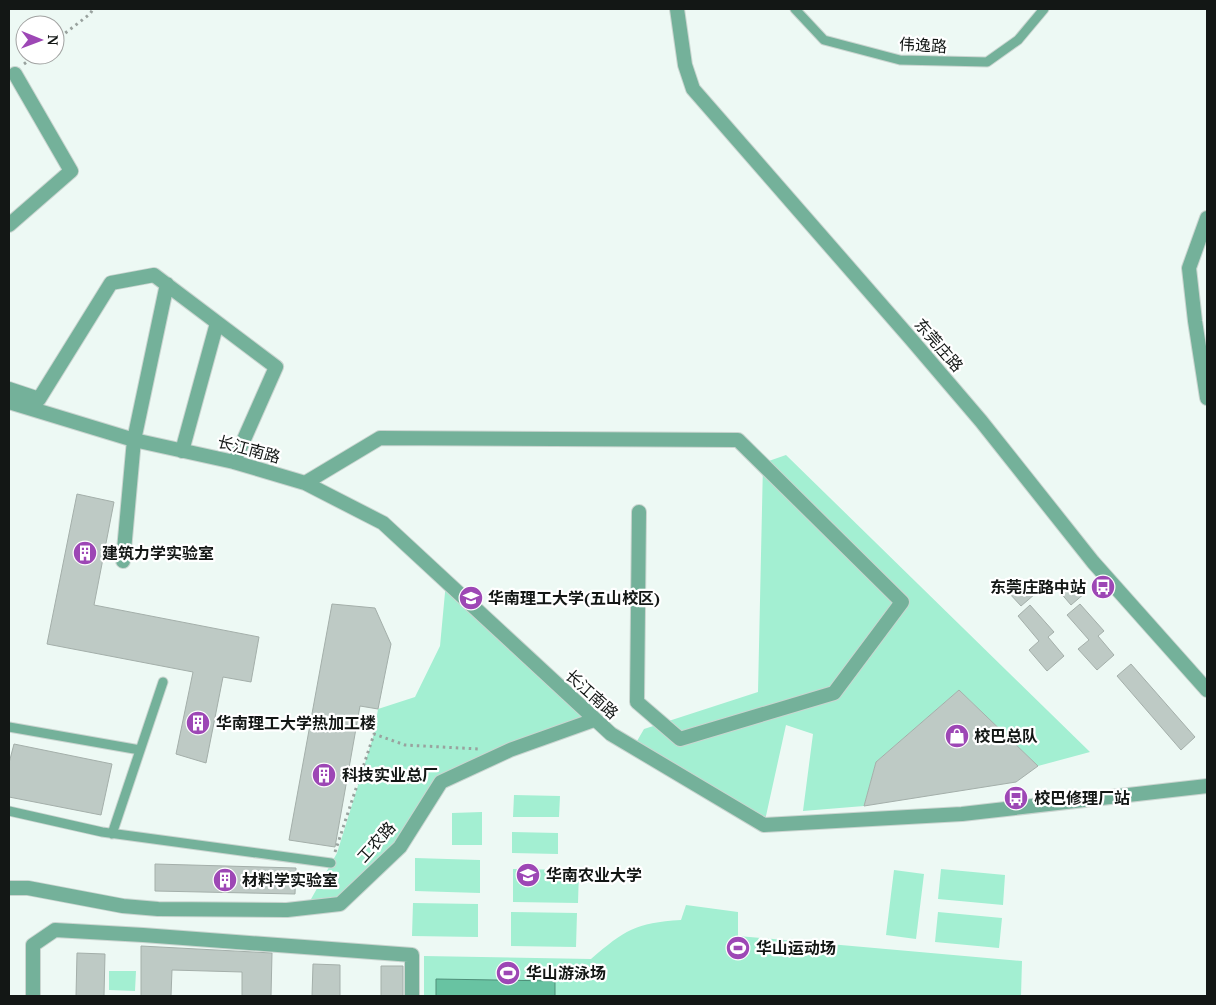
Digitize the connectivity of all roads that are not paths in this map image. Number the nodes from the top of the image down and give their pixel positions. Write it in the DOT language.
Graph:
graph roads {
  1 [pos="677,9"];
  2 [pos="795,9"];
  3 [pos="1044,9"];
  4 [pos="15,74"];
  5 [pos="1207,218"];
  6 [pos="10,221"];
  7 [pos="167,284"];
  8 [pos="217,322"];
  9 [pos="9,389"];
  10 [pos="1207,398"];
  11 [pos="9,402"];
  12 [pos="134,440"];
  13 [pos="182,451"];
  14 [pos="234,462"];
  15 [pos="305,483"];
  16 [pos="639,512"];
  17 [pos="123,561"];
  18 [pos="163,682"];
  19 [pos="1207,690"];
  20 [pos="594,720"];
  21 [pos="9,727"];
  22 [pos="140,750"];
  23 [pos="1207,786"];
  24 [pos="9,811"];
  25 [pos="112,834"];
  26 [pos="331,863"];
  27 [pos="9,888"];
  28 [pos="33,996"];
  29 [pos="412,996"];
  1 -- 19 [label="street, 东莞庄路"];
  2 -- 3 [label="lane, 伟逸路"];
  4 -- 6 [label="street"];
  5 -- 10 [label="street"];
  7 -- 8 [label="street"];
  7 -- 9 [label="street"];
  7 -- 12 [label="street"];
  8 -- 13 [label="street"];
  8 -- 14 [label="street"];
  11 -- 12 [label="street, 长江南路"];
  12 -- 13 [label="street, 长江南路"];
  12 -- 17 [label="street"];
  13 -- 14 [label="street, 长江南路"];
  14 -- 15 [label="street, 长江南路"];
  15 -- 16 [label="street"];
  15 -- 20 [label="street, 长江南路"];
  18 -- 22 [label="lane"];
  20 -- 23 [label="street, 长江南路"];
  20 -- 27 [label="street, 工农路"];
  21 -- 22 [label="lane"];
  22 -- 25 [label="lane"];
  24 -- 25 [label="lane"];
  25 -- 26 [label="lane"];
  28 -- 29 [label="street"];
}
